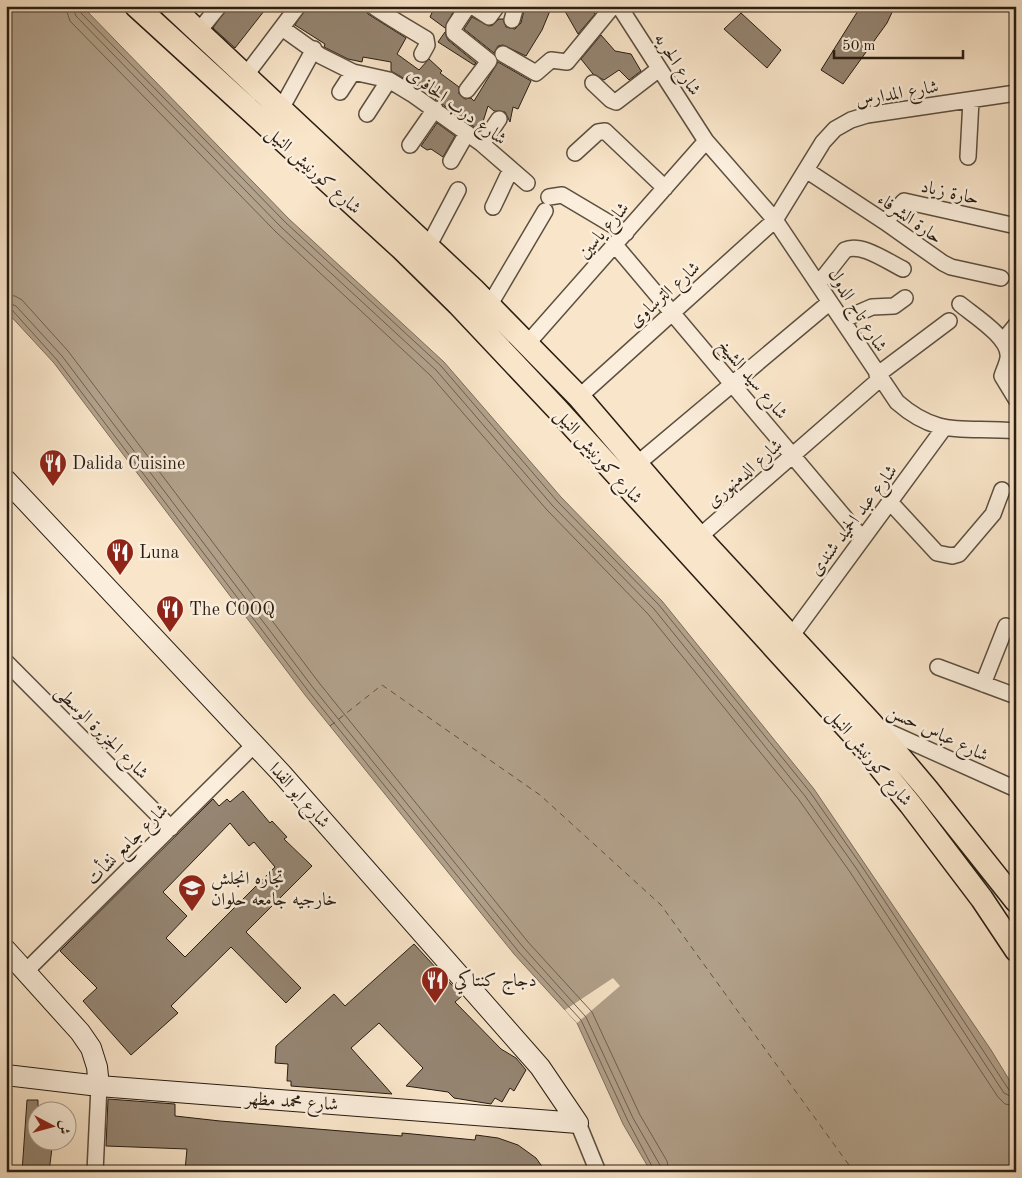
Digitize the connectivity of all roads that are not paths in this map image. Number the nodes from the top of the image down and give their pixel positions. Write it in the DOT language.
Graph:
graph roads {
  1 [pos="136,6"];
  2 [pos="171,6"];
  3 [pos="219,6"];
  4 [pos="298,6"];
  5 [pos="373,6"];
  6 [pos="468,6"];
  7 [pos="472,6"];
  8 [pos="496,6"];
  9 [pos="619,7"];
  10 [pos="282,28"];
  11 [pos="198,32"];
  12 [pos="314,49"];
  13 [pos="422,54"];
  14 [pos="503,54"];
  15 [pos="659,69"];
  16 [pos="352,72"];
  17 [pos="246,75"];
  18 [pos="389,80"];
  19 [pos="594,83"];
  20 [pos="467,90"];
  21 [pos="340,92"];
  22 [pos="1016,93"];
  23 [pos="971,100"];
  24 [pos="281,108"];
  25 [pos="435,109"];
  26 [pos="368,114"];
  27 [pos="499,119"];
  28 [pos="467,133"];
  29 [pos="706,142"];
  30 [pos="482,144"];
  31 [pos="410,145"];
  32 [pos="575,153"];
  33 [pos="968,157"];
  34 [pos="451,161"];
  35 [pos="511,169"];
  36 [pos="806,170"];
  37 [pos="527,183"];
  38 [pos="665,188"];
  39 [pos="458,190"];
  40 [pos="493,207"];
  41 [pos="775,220"];
  42 [pos="886,222"];
  43 [pos="1015,224"];
  44 [pos="626,232"];
  45 [pos="615,245"];
  46 [pos="428,247"];
  47 [pos="903,269"];
  48 [pos="1001,278"];
  49 [pos="819,283"];
  50 [pos="905,298"];
  51 [pos="830,302"];
  52 [pos="960,304"];
  53 [pos="489,306"];
  54 [pos="672,313"];
  55 [pos="842,320"];
  56 [pos="949,321"];
  57 [pos="1016,325"];
  58 [pos="1003,341"];
  59 [pos="527,344"];
  60 [pos="1012,357"];
  61 [pos="879,376"];
  62 [pos="732,384"];
  63 [pos="578,397"];
  64 [pos="1016,399"];
  65 [pos="944,428"];
  66 [pos="1016,431"];
  67 [pos="792,455"];
  68 [pos="637,464"];
  69 [pos="6,480"];
  70 [pos="1002,490"];
  71 [pos="890,502"];
  72 [pos="700,537"];
  73 [pos="862,538"];
  74 [pos="1006,626"];
  75 [pos="792,635"];
  76 [pos="6,662"];
  77 [pos="938,667"];
  78 [pos="983,684"];
  79 [pos="1016,696"];
  80 [pos="872,724"];
  81 [pos="255,744"];
  82 [pos="1016,789"];
  83 [pos="171,828"];
  84 [pos="1003,882"];
  85 [pos="982,899"];
  86 [pos="1016,901"];
  87 [pos="1013,940"];
  88 [pos="6,950"];
  89 [pos="26,971"];
  90 [pos="6,1075"];
  91 [pos="99,1086"];
  92 [pos="578,1123"];
  93 [pos="95,1172"];
  94 [pos="598,1172"];
  1 -- 85 [label="main road, شارع كورنيش النيل"];
  2 -- 11 [label="main road, شارع كورنيش النيل"];
  3 -- 11 [label="street"];
  4 -- 10 [label="street"];
  5 -- 13 [label="street"];
  6 -- 20 [label="street"];
  7 -- 8 [label="street"];
  9 -- 14 [label="street"];
  9 -- 15 [label="street, شارع الحريه"];
  10 -- 12 [label="street, شارع درب الحافرى"];
  10 -- 17 [label="street"];
  11 -- 17 [label="main road, شارع كورنيش النيل"];
  12 -- 16 [label="street, شارع درب الحافرى"];
  12 -- 24 [label="street"];
  15 -- 19 [label="street"];
  15 -- 29 [label="street, شارع الحريه"];
  16 -- 18 [label="street, شارع درب الحافرى"];
  16 -- 21 [label="street"];
  17 -- 24 [label="main road, شارع كورنيش النيل"];
  18 -- 25 [label="street, شارع درب الحافرى"];
  18 -- 26 [label="street"];
  22 -- 23 [label="street, شارع المدارس"];
  23 -- 33 [label="street"];
  23 -- 36 [label="street, شارع المدارس"];
  24 -- 46 [label="main road, شارع كورنيش النيل"];
  25 -- 28 [label="street, شارع درب الحافرى"];
  25 -- 31 [label="street"];
  27 -- 30 [label="street"];
  28 -- 30 [label="street, شارع درب الحافرى"];
  28 -- 34 [label="street"];
  29 -- 38 [label="street, شارع ياسين"];
  29 -- 41 [label="street, شارع تاج الدول"];
  30 -- 35 [label="street, شارع درب الحافرى"];
  32 -- 38 [label="street"];
  35 -- 37 [label="street, شارع درب الحافرى"];
  35 -- 40 [label="street"];
  36 -- 41 [label="street, شارع المدارس"];
  36 -- 42 [label="street, حارة الشرفاء"];
  38 -- 44 [label="street, شارع ياسين"];
  39 -- 46 [label="street"];
  41 -- 49 [label="street, شارع تاج الدول"];
  41 -- 54 [label="street, شارع الترساوى"];
  42 -- 43 [label="street, حارة زياد"];
  42 -- 48 [label="street, حارة الشرفاء"];
  44 -- 45 [label="street, شارع ياسين"];
  44 -- 53 [label="street"];
  45 -- 54 [label="street, شارع سيد الشيخ"];
  45 -- 59 [label="street, شارع ياسين"];
  46 -- 53 [label="main road, شارع كورنيش النيل"];
  47 -- 49 [label="street"];
  49 -- 51 [label="street, شارع تاج الدول"];
  50 -- 55 [label="street"];
  51 -- 55 [label="street, شارع تاج الدول"];
  51 -- 62 [label="street"];
  52 -- 58 [label="street"];
  53 -- 59 [label="main road, شارع كورنيش النيل"];
  54 -- 62 [label="street, شارع سيد الشيخ"];
  54 -- 63 [label="street, شارع الترساوى"];
  55 -- 61 [label="street, شارع تاج الدول"];
  56 -- 61 [label="street, شارع الدمنهورى"];
  57 -- 58 [label="street"];
  58 -- 60 [label="street"];
  59 -- 63 [label="main road, شارع كورنيش النيل"];
  60 -- 64 [label="street"];
  61 -- 65 [label="street, شارع تاج الدول"];
  61 -- 67 [label="street, شارع الدمنهورى"];
  62 -- 67 [label="street, شارع سيد الشيخ"];
  62 -- 68 [label="street"];
  63 -- 68 [label="main road, شارع كورنيش النيل"];
  65 -- 66 [label="street, شارع تاج الدول"];
  65 -- 71 [label="street, شارع عبد الحميد شندى"];
  67 -- 72 [label="street, شارع الدمنهورى"];
  67 -- 73 [label="street, شارع سيد الشيخ"];
  68 -- 72 [label="main road, شارع كورنيش النيل"];
  69 -- 81 [label="street, شارع ابو الفدا"];
  70 -- 71 [label="street"];
  71 -- 73 [label="street, شارع عبد الحميد شندى"];
  72 -- 75 [label="main road, شارع كورنيش النيل"];
  73 -- 75 [label="street, شارع عبد الحميد شندى"];
  74 -- 78 [label="street"];
  75 -- 80 [label="main road, شارع كورنيش النيل"];
  76 -- 83 [label="street, شارع الجزيرة الوسطى"];
  77 -- 78 [label="street"];
  78 -- 79 [label="street"];
  80 -- 82 [label="street, شارع عباس حسن"];
  80 -- 84 [label="main road, شارع كورنيش النيل"];
  81 -- 83 [label="street, شارع جامع نشأت"];
  81 -- 92 [label="street, شارع ابو الفدا"];
  83 -- 89 [label="street, شارع جامع نشأت"];
  84 -- 85 [label="main road"];
  84 -- 86 [label="main road, شارع كورنيش النيل"];
  85 -- 87 [label="main road, شارع كورنيش النيل"];
  88 -- 89 [label="street"];
  89 -- 91 [label="street"];
  90 -- 91 [label="street, شارع محمد مظهر"];
  91 -- 92 [label="street, شارع محمد مظهر"];
  91 -- 93 [label="street"];
  92 -- 94 [label="street"];
}
